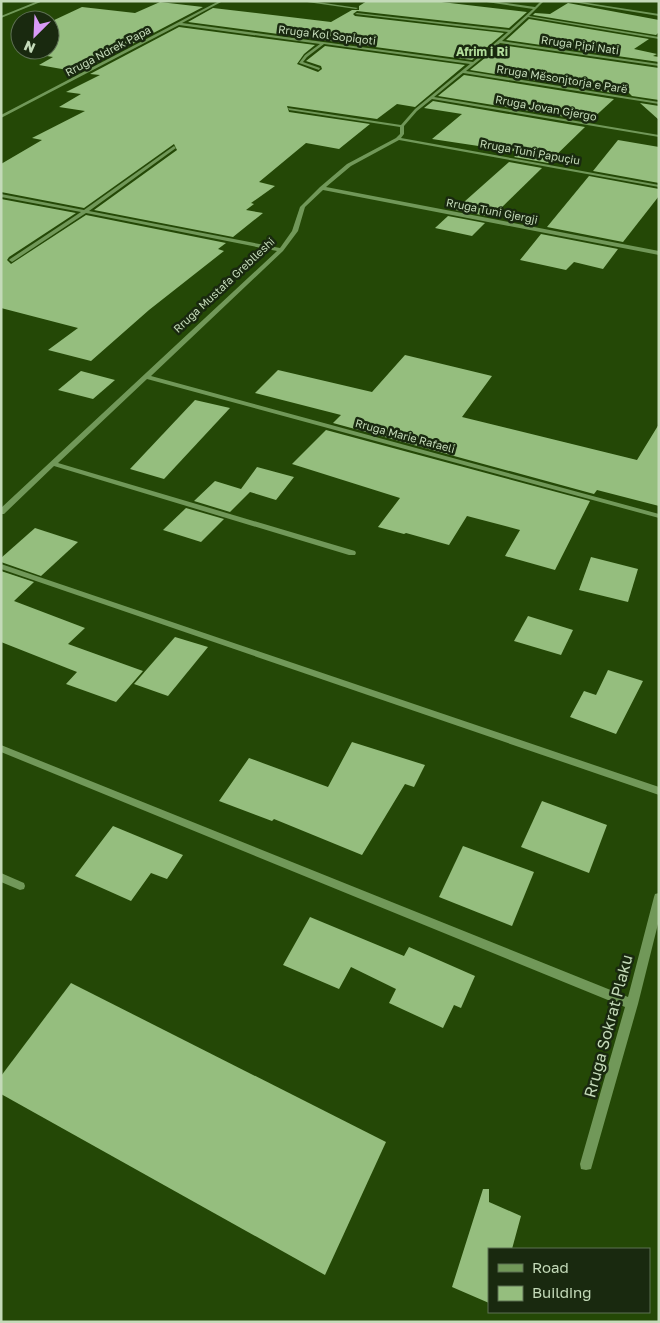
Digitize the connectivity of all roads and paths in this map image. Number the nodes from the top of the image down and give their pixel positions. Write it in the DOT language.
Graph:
graph roads {
  1 [pos="42,1"];
  2 [pos="222,1"];
  3 [pos="301,1"];
  4 [pos="481,1"];
  5 [pos="543,1"];
  6 [pos="567,1"];
  7 [pos="356,8"];
  8 [pos="536,8"];
  9 [pos="356,14"];
  10 [pos="659,15"];
  11 [pos="526,16"];
  12 [pos="1,17"];
  13 [pos="178,24"];
  14 [pos="510,31"];
  15 [pos="659,38"];
  16 [pos="499,42"];
  17 [pos="324,43"];
  18 [pos="473,62"];
  19 [pos="659,65"];
  20 [pos="318,69"];
  21 [pos="462,72"];
  22 [pos="431,98"];
  23 [pos="659,103"];
  24 [pos="288,109"];
  25 [pos="1,116"];
  26 [pos="402,126"];
  27 [pos="659,136"];
  28 [pos="398,139"];
  29 [pos="174,146"];
  30 [pos="659,186"];
  31 [pos="322,188"];
  32 [pos="1,194"];
  33 [pos="86,211"];
  34 [pos="281,250"];
  35 [pos="659,253"];
  36 [pos="12,260"];
  37 [pos="145,376"];
  38 [pos="54,464"];
  39 [pos="1,512"];
  40 [pos="659,516"];
  41 [pos="352,553"];
  42 [pos="1,566"];
  43 [pos="1,748"];
  44 [pos="659,790"];
  45 [pos="1,877"];
  46 [pos="20,886"];
  47 [pos="659,897"];
  48 [pos="632,1004"];
  49 [pos="586,1164"];
  1 -- 12 [label="street"];
  2 -- 13 [label="street, Rruga Ndrek Papa"];
  3 -- 7 [label="street"];
  4 -- 8 [label="street"];
  5 -- 8 [label="street"];
  6 -- 10 [label="street"];
  8 -- 11 [label="street"];
  9 -- 14 [label="street"];
  11 -- 14 [label="street"];
  11 -- 15 [label="street"];
  13 -- 17 [label="street, Rruga Kol Sopiqoti"];
  13 -- 25 [label="street, Rruga Ndrek Papa"];
  14 -- 16 [label="street"];
  16 -- 18 [label="street"];
  16 -- 19 [label="street, Rruga Pipi Nati"];
  17 -- 18 [label="street, Rruga Kol Sopiqoti"];
  17 -- 20 [label="street"];
  18 -- 21 [label="street"];
  21 -- 22 [label="street"];
  21 -- 23 [label="street, Rruga Mësonjtorja e Parë"];
  22 -- 26 [label="street"];
  22 -- 27 [label="street, Rruga Jovan Gjergo"];
  24 -- 26 [label="street"];
  26 -- 28 [label="street"];
  28 -- 30 [label="street, Rruga Tuni Papuçiu"];
  28 -- 31 [label="street, Rruga Mustafa Greblleshi"];
  29 -- 33 [label="street"];
  31 -- 34 [label="street, Rruga Mustafa Greblleshi"];
  31 -- 35 [label="street, Rruga Tuni Gjergji"];
  32 -- 33 [label="street"];
  33 -- 34 [label="street"];
  33 -- 36 [label="street"];
  34 -- 37 [label="street, Rruga Mustafa Greblleshi"];
  37 -- 38 [label="street, Rruga Mustafa Greblleshi"];
  37 -- 40 [label="street, Rruga Marie Rafaeli"];
  38 -- 39 [label="street, Rruga Mustafa Greblleshi"];
  38 -- 41 [label="street"];
  42 -- 44 [label="street"];
  43 -- 48 [label="street"];
  45 -- 46 [label="street"];
  47 -- 48 [label="street, Rruga Sokrat Plaku"];
  48 -- 49 [label="street, Rruga Sokrat Plaku"];
}
